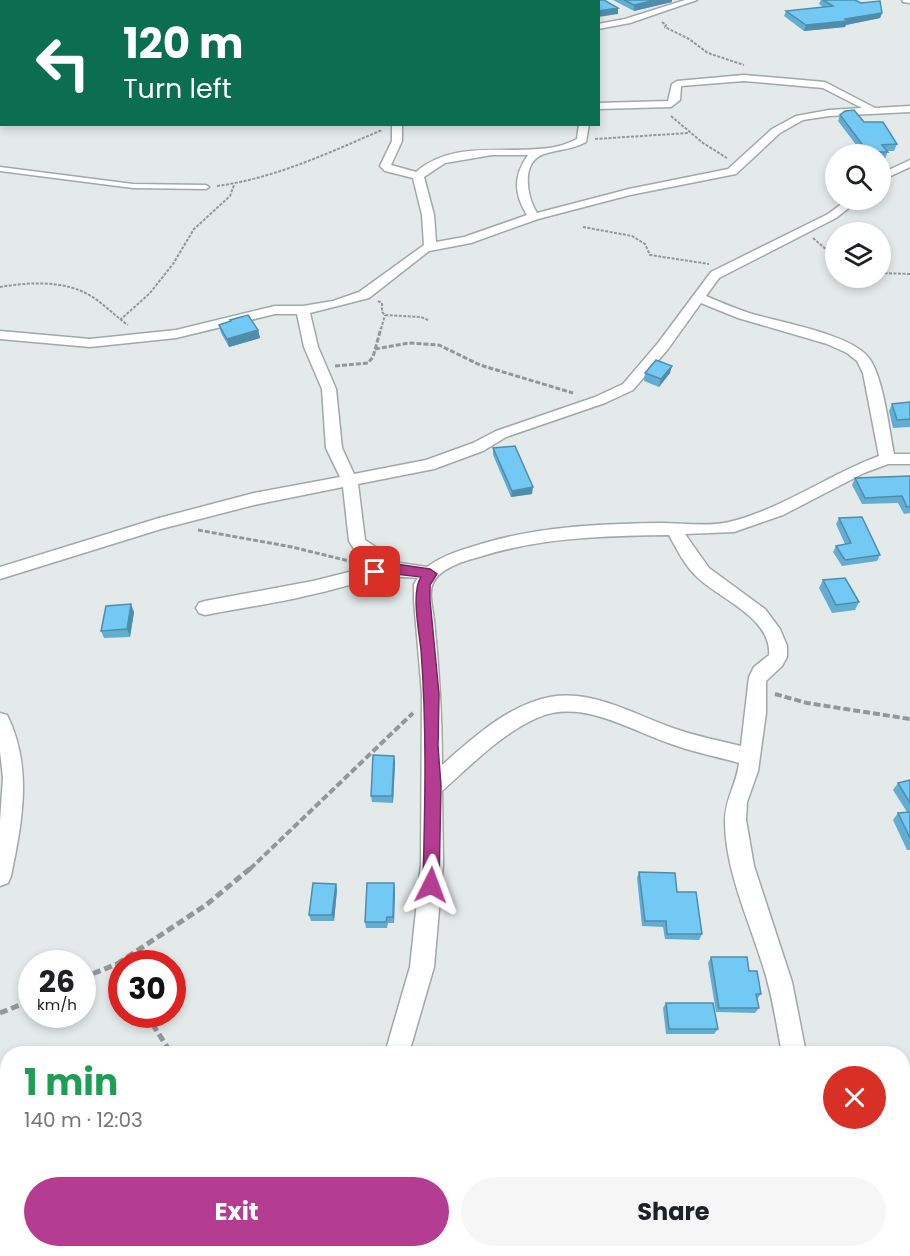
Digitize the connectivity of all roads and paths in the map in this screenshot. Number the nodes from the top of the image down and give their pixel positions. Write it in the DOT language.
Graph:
graph roads {
  1 [pos="693,0"];
  2 [pos="648,15"];
  3 [pos="600,26"];
  4 [pos="750,78"];
  5 [pos="649,105"];
  6 [pos="600,106"];
  7 [pos="910,109"];
  8 [pos="875,110"];
  9 [pos="392,126"];
  10 [pos="398,126"];
  11 [pos="584,126"];
  12 [pos="689,133"];
  13 [pos="582,140"];
  14 [pos="539,152"];
  15 [pos="910,163"];
  16 [pos="741,166"];
  17 [pos="0,170"];
  18 [pos="891,172"];
  19 [pos="418,176"];
  20 [pos="234,185"];
  21 [pos="206,187"];
  22 [pos="839,210"];
  23 [pos="534,217"];
  24 [pos="583,228"];
  25 [pos="803,230"];
  26 [pos="430,247"];
  27 [pos="825,249"];
  28 [pos="724,269"];
  29 [pos="891,273"];
  30 [pos="910,274"];
  31 [pos="0,287"];
  32 [pos="364,295"];
  33 [pos="699,298"];
  34 [pos="303,310"];
  35 [pos="385,315"];
  36 [pos="120,320"];
  37 [pos="428,320"];
  38 [pos="0,335"];
  39 [pos="144,337"];
  40 [pos="375,349"];
  41 [pos="320,366"];
  42 [pos="600,400"];
  43 [pos="887,459"];
  44 [pos="910,459"];
  45 [pos="350,481"];
  46 [pos="159,524"];
  47 [pos="674,530"];
  48 [pos="396,569"];
  49 [pos="375,572"];
  50 [pos="0,573"];
  51 [pos="430,574"];
  52 [pos="205,608"];
  53 [pos="757,689"];
  54 [pos="432,694"];
  55 [pos="910,719"];
  56 [pos="0,721"];
  57 [pos="749,757"];
  58 [pos="433,786"];
  59 [pos="0,876"];
  60 [pos="138,950"];
  61 [pos="18,1006"];
  62 [pos="0,1013"];
  63 [pos="155,1028"];
  64 [pos="167,1046"];
  65 [pos="399,1046"];
  66 [pos="793,1046"];
  1 -- 2 [label="street"];
  2 -- 3 [label="street"];
  2 -- 4 [label="path"];
  4 -- 5 [label="street"];
  4 -- 8 [label="street"];
  5 -- 6 [label="street"];
  5 -- 12 [label="path"];
  7 -- 8 [label="street"];
  8 -- 16 [label="street"];
  9 -- 20 [label="path"];
  10 -- 19 [label="street"];
  11 -- 13 [label="street"];
  12 -- 13 [label="path"];
  12 -- 16 [label="path"];
  13 -- 14 [label="street"];
  14 -- 19 [label="street"];
  14 -- 23 [label="street"];
  15 -- 18 [label="street"];
  16 -- 23 [label="street"];
  17 -- 21 [label="lane"];
  19 -- 26 [label="street"];
  20 -- 21 [label="path"];
  20 -- 36 [label="path"];
  22 -- 25 [label="street"];
  23 -- 26 [label="street"];
  24 -- 28 [label="path"];
  25 -- 27 [label="path"];
  25 -- 28 [label="street"];
  26 -- 32 [label="street"];
  28 -- 33 [label="street"];
  29 -- 30 [label="path"];
  31 -- 36 [label="path"];
  32 -- 34 [label="street"];
  32 -- 35 [label="path"];
  33 -- 42 [label="street"];
  33 -- 43 [label="street"];
  34 -- 39 [label="street"];
  34 -- 41 [label="street"];
  35 -- 37 [label="path"];
  35 -- 40 [label="path"];
  36 -- 39 [label="path"];
  38 -- 39 [label="street"];
  40 -- 41 [label="path"];
  40 -- 42 [label="path"];
  41 -- 45 [label="street"];
  42 -- 45 [label="street"];
  43 -- 44 [label="street"];
  43 -- 47 [label="street"];
  45 -- 46 [label="street"];
  45 -- 48 [label="street"];
  46 -- 49 [label="path"];
  46 -- 50 [label="street"];
  47 -- 51 [label="street"];
  47 -- 53 [label="street"];
  48 -- 49 [label="street"];
  48 -- 51 [label="street"];
  49 -- 52 [label="street"];
  51 -- 54 [label="street"];
  53 -- 55 [label="path"];
  53 -- 57 [label="street"];
  54 -- 58 [label="street"];
  54 -- 60 [label="path"];
  56 -- 59 [label="street"];
  57 -- 58 [label="street"];
  57 -- 66 [label="street"];
  58 -- 65 [label="street"];
  61 -- 62 [label="path"];
  63 -- 64 [label="path"];
}
